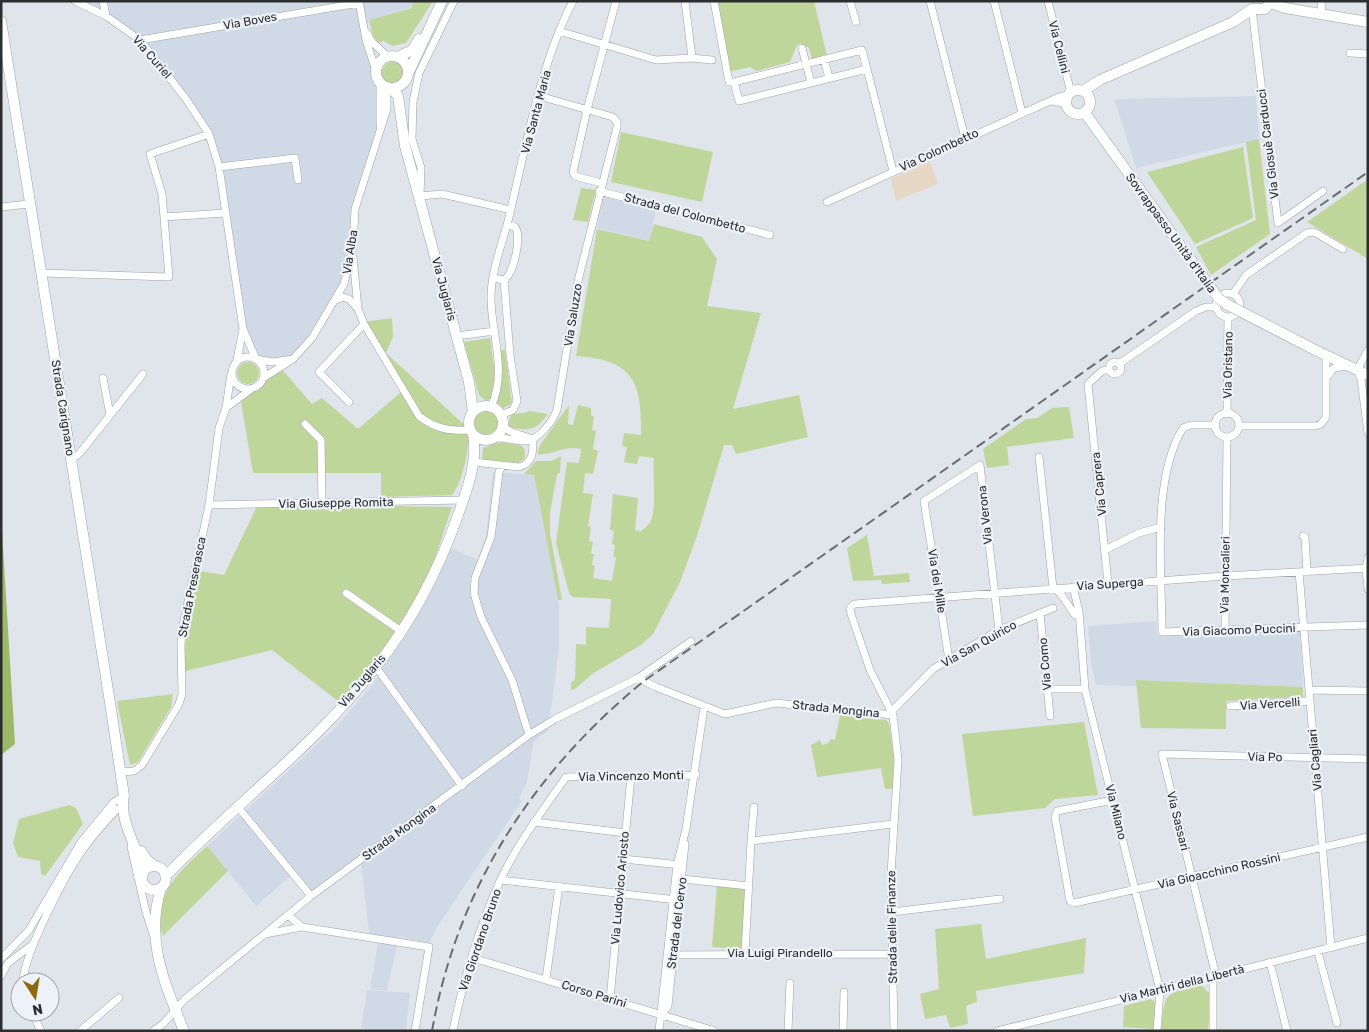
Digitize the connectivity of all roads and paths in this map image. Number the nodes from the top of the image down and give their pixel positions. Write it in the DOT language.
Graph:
graph roads {
  1 [pos="76,1"];
  2 [pos="103,1"];
  3 [pos="442,1"];
  4 [pos="454,1"];
  5 [pos="572,1"];
  6 [pos="616,1"];
  7 [pos="686,1"];
  8 [pos="714,1"];
  9 [pos="850,1"];
  10 [pos="930,1"];
  11 [pos="994,1"];
  12 [pos="1048,1"];
  13 [pos="1322,1"];
  14 [pos="359,2"];
  15 [pos="1271,2"];
  16 [pos="1249,5"];
  17 [pos="1322,15"];
  18 [pos="106,16"];
  19 [pos="1,21"];
  20 [pos="856,22"];
  21 [pos="1368,22"];
  22 [pos="429,26"];
  23 [pos="366,30"];
  24 [pos="559,31"];
  25 [pos="140,40"];
  26 [pos="604,44"];
  27 [pos="802,48"];
  28 [pos="1350,54"];
  29 [pos="1368,54"];
  30 [pos="393,57"];
  31 [pos="692,58"];
  32 [pos="824,59"];
  33 [pos="712,60"];
  34 [pos="806,64"];
  35 [pos="867,69"];
  36 [pos="376,71"];
  37 [pos="5,74"];
  38 [pos="1110,76"];
  39 [pos="407,78"];
  40 [pos="829,78"];
  41 [pos="734,82"];
  42 [pos="811,83"];
  43 [pos="386,86"];
  44 [pos="1083,91"];
  45 [pos="1069,94"];
  46 [pos="539,96"];
  47 [pos="1051,100"];
  48 [pos="1091,101"];
  49 [pos="1066,106"];
  50 [pos="587,110"];
  51 [pos="1022,113"];
  52 [pos="1085,113"];
  53 [pos="403,121"];
  54 [pos="209,134"];
  55 [pos="965,138"];
  56 [pos="219,167"];
  57 [pos="893,171"];
  58 [pos="298,180"];
  59 [pos="600,187"];
  60 [pos="1323,191"];
  61 [pos="420,196"];
  62 [pos="827,202"];
  63 [pos="29,204"];
  64 [pos="1,207"];
  65 [pos="511,210"];
  66 [pos="225,213"];
  67 [pos="164,217"];
  68 [pos="507,225"];
  69 [pos="770,235"];
  70 [pos="353,247"];
  71 [pos="1343,249"];
  72 [pos="41,273"];
  73 [pos="493,278"];
  74 [pos="504,280"];
  75 [pos="344,284"];
  76 [pos="356,289"];
  77 [pos="1233,294"];
  78 [pos="335,300"];
  79 [pos="1217,306"];
  80 [pos="358,310"];
  81 [pos="1228,317"];
  82 [pos="364,324"];
  83 [pos="243,329"];
  84 [pos="495,332"];
  85 [pos="508,332"];
  86 [pos="464,335"];
  87 [pos="1368,350"];
  88 [pos="1321,354"];
  89 [pos="293,358"];
  90 [pos="256,359"];
  91 [pos="237,360"];
  92 [pos="1353,368"];
  93 [pos="143,374"];
  94 [pos="231,374"];
  95 [pos="1368,375"];
  96 [pos="104,378"];
  97 [pos="263,378"];
  98 [pos="1326,379"];
  99 [pos="469,382"];
  100 [pos="250,390"];
  101 [pos="1366,393"];
  102 [pos="349,402"];
  103 [pos="489,406"];
  104 [pos="226,408"];
  105 [pos="473,412"];
  106 [pos="1227,414"];
  107 [pos="110,415"];
  108 [pos="501,415"];
  109 [pos="305,424"];
  110 [pos="1216,425"];
  111 [pos="503,426"];
  112 [pos="1239,426"];
  113 [pos="472,432"];
  114 [pos="1368,433"];
  115 [pos="1227,437"];
  116 [pos="491,439"];
  117 [pos="533,440"];
  118 [pos="1039,457"];
  119 [pos="71,460"];
  120 [pos="474,461"];
  121 [pos="502,466"];
  122 [pos="463,500"];
  123 [pos="924,501"];
  124 [pos="322,503"];
  125 [pos="209,505"];
  126 [pos="1161,527"];
  127 [pos="1303,536"];
  128 [pos="1105,550"];
  129 [pos="1368,558"];
  130 [pos="1367,568"];
  131 [pos="1303,572"];
  132 [pos="1226,576"];
  133 [pos="1162,580"];
  134 [pos="1108,584"];
  135 [pos="1085,586"];
  136 [pos="1069,587"];
  137 [pos="1053,588"];
  138 [pos="1368,589"];
  139 [pos="993,592"];
  140 [pos="346,593"];
  141 [pos="939,597"];
  142 [pos="1077,602"];
  143 [pos="854,604"];
  144 [pos="1053,608"];
  145 [pos="1040,613"];
  146 [pos="1075,615"];
  147 [pos="1368,625"];
  148 [pos="1304,628"];
  149 [pos="998,630"];
  150 [pos="1225,630"];
  151 [pos="401,631"];
  152 [pos="1080,633"];
  153 [pos="691,641"];
  154 [pos="949,660"];
  155 [pos="376,667"];
  156 [pos="638,678"];
  157 [pos="1047,689"];
  158 [pos="1086,689"];
  159 [pos="1309,690"];
  160 [pos="1368,691"];
  161 [pos="1310,701"];
  162 [pos="1230,706"];
  163 [pos="704,707"];
  164 [pos="892,713"];
  165 [pos="1050,716"];
  166 [pos="529,736"];
  167 [pos="1162,754"];
  168 [pos="1315,758"];
  169 [pos="1368,758"];
  170 [pos="121,772"];
  171 [pos="696,775"];
  172 [pos="631,776"];
  173 [pos="566,777"];
  174 [pos="462,786"];
  175 [pos="124,796"];
  176 [pos="1114,800"];
  177 [pos="124,807"];
  178 [pos="238,807"];
  179 [pos="754,807"];
  180 [pos="534,822"];
  181 [pos="893,824"];
  182 [pos="626,833"];
  183 [pos="1368,837"];
  184 [pos="751,841"];
  185 [pos="132,842"];
  186 [pos="1324,847"];
  187 [pos="623,858"];
  188 [pos="680,865"];
  189 [pos="161,870"];
  190 [pos="144,871"];
  191 [pos="1192,877"];
  192 [pos="682,879"];
  193 [pos="501,880"];
  194 [pos="560,886"];
  195 [pos="749,886"];
  196 [pos="148,888"];
  197 [pos="161,888"];
  198 [pos="1135,890"];
  199 [pos="620,892"];
  200 [pos="312,896"];
  201 [pos="1000,899"];
  202 [pos="676,900"];
  203 [pos="154,910"];
  204 [pos="892,912"];
  205 [pos="288,915"];
  206 [pos="302,927"];
  207 [pos="264,934"];
  208 [pos="154,935"];
  209 [pos="1368,938"];
  210 [pos="32,945"];
  211 [pos="1331,948"];
  212 [pos="1318,952"];
  213 [pos="745,953"];
  214 [pos="671,954"];
  215 [pos="893,954"];
  216 [pos="473,958"];
  217 [pos="1,959"];
  218 [pos="1270,962"];
  219 [pos="25,972"];
  220 [pos="1,976"];
  221 [pos="1214,976"];
  222 [pos="546,979"];
  223 [pos="790,983"];
  224 [pos="1160,990"];
  225 [pos="844,992"];
  226 [pos="119,998"];
  227 [pos="610,999"];
  228 [pos="175,1009"];
  229 [pos="661,1015"];
  230 [pos="1337,1024"];
  231 [pos="1013,1029"];
  232 [pos="80,1031"];
  233 [pos="153,1031"];
  234 [pos="184,1031"];
  235 [pos="415,1031"];
  236 [pos="453,1031"];
  237 [pos="659,1031"];
  238 [pos="715,1031"];
  239 [pos="788,1031"];
  240 [pos="843,1031"];
  241 [pos="894,1031"];
  242 [pos="997,1031"];
  243 [pos="1158,1031"];
  244 [pos="1213,1031"];
  245 [pos="1287,1031"];
  1 -- 18 [label="street, Via Curiel"];
  2 -- 18 [label="street"];
  3 -- 22 [label="street, Via Juglaris"];
  4 -- 61 [label="street, Via Juglaris"];
  5 -- 24 [label="street, Via Santa Maria"];
  6 -- 26 [label="street"];
  7 -- 31 [label="street"];
  8 -- 41 [label="street"];
  9 -- 20 [label="street"];
  10 -- 55 [label="street"];
  11 -- 51 [label="street"];
  12 -- 45 [label="street, Via Cellini"];
  13 -- 17 [label="street"];
  14 -- 23 [label="street"];
  14 -- 25 [label="street, Via Boves"];
  15 -- 16 [label="street, Via Colombetto"];
  15 -- 17 [label="street"];
  16 -- 38 [label="street, Via Colombetto"];
  16 -- 60 [label="street, Via Giosuè Carducci"];
  17 -- 21 [label="street"];
  18 -- 25 [label="street, Via Curiel"];
  19 -- 37 [label="street, Strada Carignano"];
  22 -- 30 [label="street, Via Juglaris"];
  22 -- 39 [label="street, Via Juglaris"];
  23 -- 30 [label="street"];
  23 -- 36 [label="street"];
  24 -- 26 [label="street"];
  24 -- 46 [label="street, Via Santa Maria"];
  25 -- 54 [label="street, Via Curiel"];
  26 -- 31 [label="street"];
  26 -- 50 [label="street"];
  27 -- 34 [label="street"];
  28 -- 29 [label="street"];
  30 -- 36 [label="street"];
  30 -- 39 [label="street"];
  31 -- 33 [label="street"];
  32 -- 34 [label="street"];
  32 -- 35 [label="street"];
  32 -- 40 [label="street"];
  34 -- 41 [label="street"];
  34 -- 42 [label="street"];
  35 -- 40 [label="street"];
  35 -- 57 [label="street"];
  36 -- 43 [label="street"];
  37 -- 63 [label="street, Strada Carignano"];
  38 -- 44 [label="street, Via Colombetto"];
  38 -- 48 [label="street, Via Colombetto"];
  39 -- 43 [label="street"];
  39 -- 53 [label="street, Via Juglaris"];
  40 -- 42 [label="street"];
  41 -- 42 [label="street"];
  43 -- 53 [label="street, Via Juglaris"];
  43 -- 70 [label="street, Via Alba"];
  44 -- 45 [label="street, Via Colombetto"];
  44 -- 48 [label="street"];
  45 -- 47 [label="street, Via Colombetto"];
  45 -- 49 [label="street"];
  46 -- 50 [label="street, Via Saluzzo"];
  46 -- 65 [label="street, Via Santa Maria"];
  47 -- 49 [label="street"];
  47 -- 51 [label="street, Via Colombetto"];
  48 -- 52 [label="street, Via Colombetto"];
  49 -- 52 [label="street"];
  50 -- 59 [label="street"];
  50 -- 59 [label="street, Via Saluzzo"];
  51 -- 55 [label="street, Via Colombetto"];
  52 -- 88 [label="street, Sovrappasso Unità d'Italia, bridge"];
  53 -- 61 [label="street, Via Juglaris"];
  54 -- 56 [label="street, Via Curiel"];
  54 -- 67 [label="street"];
  55 -- 57 [label="street, Via Colombetto"];
  56 -- 58 [label="street"];
  56 -- 66 [label="street, Via Curiel"];
  57 -- 62 [label="street, Via Colombetto"];
  59 -- 69 [label="street, Strada del Colombetto"];
  59 -- 117 [label="street, Via Saluzzo"];
  61 -- 65 [label="street"];
  61 -- 99 [label="street, Via Juglaris"];
  63 -- 64 [label="street"];
  63 -- 72 [label="street, Strada Carignano"];
  65 -- 68 [label="street, Via Santa Maria"];
  66 -- 67 [label="street"];
  66 -- 83 [label="street, Via Curiel"];
  67 -- 72 [label="street"];
  68 -- 73 [label="street, Via Santa Maria"];
  68 -- 74 [label="street"];
  70 -- 75 [label="street, Via Alba"];
  70 -- 76 [label="street"];
  71 -- 77 [label="street"];
  72 -- 119 [label="street, Strada Carignano"];
  73 -- 74 [label="street"];
  73 -- 84 [label="street, Via Santa Maria"];
  74 -- 85 [label="street"];
  75 -- 76 [label="street"];
  75 -- 78 [label="street, Via Alba"];
  76 -- 80 [label="street"];
  77 -- 79 [label="street"];
  77 -- 81 [label="street"];
  78 -- 80 [label="street"];
  78 -- 89 [label="street, Via Alba"];
  79 -- 81 [label="street"];
  79 -- 128 [label="street, Via Caprera"];
  80 -- 82 [label="street"];
  81 -- 106 [label="street, Via Oristano"];
  82 -- 102 [label="street"];
  82 -- 113 [label="street"];
  83 -- 90 [label="street, Via Curiel"];
  83 -- 91 [label="street, Via Curiel"];
  84 -- 85 [label="street"];
  84 -- 86 [label="street"];
  84 -- 103 [label="street, Via Santa Maria"];
  85 -- 108 [label="street"];
  87 -- 92 [label="street"];
  88 -- 92 [label="street, Sovrappasso Unità d'Italia"];
  88 -- 98 [label="street"];
  89 -- 90 [label="street"];
  89 -- 97 [label="street, Via Alba"];
  90 -- 91 [label="street"];
  90 -- 97 [label="street"];
  91 -- 94 [label="street"];
  92 -- 95 [label="street, Sovrappasso Unità d'Italia"];
  92 -- 98 [label="street"];
  92 -- 101 [label="street"];
  93 -- 107 [label="street"];
  94 -- 100 [label="street"];
  94 -- 104 [label="street, Strada Preserasca"];
  96 -- 107 [label="street"];
  97 -- 100 [label="street"];
  98 -- 112 [label="street"];
  99 -- 103 [label="street, Via Juglaris"];
  99 -- 105 [label="street, Via Juglaris"];
  100 -- 104 [label="street"];
  101 -- 114 [label="street"];
  103 -- 105 [label="street"];
  103 -- 108 [label="street"];
  104 -- 125 [label="street, Strada Preserasca"];
  105 -- 113 [label="street"];
  106 -- 110 [label="street"];
  106 -- 112 [label="street"];
  107 -- 119 [label="street"];
  108 -- 111 [label="street"];
  109 -- 124 [label="street"];
  110 -- 115 [label="street"];
  110 -- 126 [label="street"];
  111 -- 116 [label="street"];
  111 -- 117 [label="street"];
  112 -- 115 [label="street"];
  113 -- 116 [label="street"];
  113 -- 120 [label="street, Via Juglaris"];
  115 -- 132 [label="street, Via Moncalieri"];
  116 -- 117 [label="street"];
  116 -- 120 [label="street, Via Juglaris"];
  117 -- 121 [label="street, Via Saluzzo"];
  118 -- 137 [label="street"];
  119 -- 170 [label="street, Strada Carignano"];
  120 -- 121 [label="street, Via Saluzzo"];
  120 -- 122 [label="street, Via Juglaris"];
  121 -- 166 [label="street"];
  122 -- 124 [label="street, Via Giuseppe Romita"];
  122 -- 151 [label="street, Via Juglaris"];
  123 -- 139 [label="street, Via Verona"];
  123 -- 141 [label="street, Via dei Mille"];
  124 -- 125 [label="street, Via Giuseppe Romita"];
  125 -- 170 [label="street, Strada Preserasca"];
  126 -- 128 [label="street"];
  126 -- 133 [label="street"];
  127 -- 131 [label="street"];
  128 -- 134 [label="street, Via Caprera"];
  129 -- 130 [label="street"];
  130 -- 131 [label="street, Via Superga"];
  130 -- 138 [label="street"];
  131 -- 132 [label="street, Via Superga"];
  131 -- 148 [label="street, Via Cagliari"];
  132 -- 133 [label="street, Via Superga"];
  132 -- 150 [label="street, Via Moncalieri"];
  133 -- 134 [label="street, Via Superga"];
  133 -- 150 [label="street, Via Giacomo Puccini"];
  134 -- 135 [label="street, Via Superga"];
  135 -- 136 [label="street, Via Superga"];
  135 -- 142 [label="street"];
  136 -- 137 [label="street, Via Superga"];
  136 -- 142 [label="street, Via Milano"];
  136 -- 146 [label="street, Via Milano"];
  137 -- 139 [label="street, Via Superga"];
  137 -- 146 [label="street"];
  139 -- 141 [label="street, Via Superga"];
  139 -- 149 [label="street, Via Verona"];
  140 -- 151 [label="street"];
  141 -- 143 [label="street, Via Superga"];
  141 -- 154 [label="street, Via dei Mille"];
  142 -- 152 [label="street, Via Milano"];
  143 -- 164 [label="street, Strada delle Finanze"];
  144 -- 145 [label="street, Via San Quirico"];
  145 -- 149 [label="street, Via San Quirico"];
  145 -- 157 [label="street, Via Como"];
  146 -- 152 [label="street, Via Milano"];
  147 -- 148 [label="street, Via Giacomo Puccini"];
  148 -- 150 [label="street, Via Giacomo Puccini"];
  148 -- 159 [label="street, Via Cagliari"];
  149 -- 154 [label="street, Via San Quirico"];
  151 -- 155 [label="street, Via Juglaris"];
  152 -- 158 [label="street, Via Milano"];
  153 -- 156 [label="street, Strada Mongina"];
  154 -- 164 [label="street, Via San Quirico"];
  155 -- 174 [label="street"];
  155 -- 178 [label="street, Via Juglaris"];
  156 -- 163 [label="street, Strada Mongina"];
  156 -- 166 [label="street, Strada Mongina"];
  157 -- 158 [label="street"];
  157 -- 165 [label="street, Via Como"];
  158 -- 176 [label="street, Via Milano"];
  159 -- 160 [label="street"];
  159 -- 161 [label="street, Via Cagliari"];
  161 -- 162 [label="street, Via Vercelli"];
  161 -- 168 [label="street, Via Cagliari"];
  163 -- 164 [label="street, Strada Mongina"];
  163 -- 171 [label="street, Strada del Cervo"];
  164 -- 181 [label="street, Strada delle Finanze"];
  166 -- 174 [label="street, Strada Mongina"];
  167 -- 168 [label="street, Via Po"];
  167 -- 191 [label="street, Via Sassari"];
  168 -- 169 [label="street, Via Po"];
  168 -- 186 [label="street, Via Cagliari"];
  170 -- 175 [label="street, Strada Carignano"];
  171 -- 172 [label="street, Via Vincenzo Monti"];
  171 -- 188 [label="street, Strada del Cervo"];
  172 -- 173 [label="street, Via Vincenzo Monti"];
  172 -- 182 [label="street, Via Ludovico Ariosto"];
  173 -- 180 [label="street, Via Giordano Bruno"];
  174 -- 200 [label="street, Strada Mongina"];
  175 -- 177 [label="street, Strada Carignano"];
  175 -- 189 [label="street, Strada Carignano"];
  175 -- 217 [label="street"];
  176 -- 198 [label="street, Via Milano"];
  176 -- 198 [label="street, Via Gioacchino Rossini"];
  177 -- 185 [label="street, Strada Carignano"];
  177 -- 210 [label="street"];
  178 -- 189 [label="street, Via Juglaris"];
  178 -- 200 [label="street"];
  179 -- 184 [label="street"];
  180 -- 182 [label="street"];
  180 -- 193 [label="street, Via Giordano Bruno"];
  181 -- 184 [label="street"];
  181 -- 204 [label="street, Strada delle Finanze"];
  182 -- 187 [label="street, Via Ludovico Ariosto"];
  183 -- 186 [label="street, Via Gioacchino Rossini"];
  184 -- 195 [label="street"];
  185 -- 190 [label="street, Strada Carignano"];
  185 -- 208 [label="street, Strada Carignano"];
  186 -- 191 [label="street, Via Gioacchino Rossini"];
  186 -- 211 [label="street, Via Cagliari"];
  187 -- 188 [label="street"];
  187 -- 199 [label="street, Via Ludovico Ariosto"];
  188 -- 192 [label="street, Strada del Cervo"];
  188 -- 202 [label="street, Strada del Cervo"];
  189 -- 190 [label="street"];
  189 -- 197 [label="street"];
  190 -- 196 [label="street"];
  191 -- 198 [label="street, Via Gioacchino Rossini"];
  191 -- 221 [label="street, Via Sassari"];
  192 -- 195 [label="street"];
  192 -- 202 [label="street, Strada del Cervo"];
  193 -- 194 [label="street"];
  193 -- 216 [label="street, Via Giordano Bruno"];
  194 -- 199 [label="street"];
  194 -- 222 [label="street"];
  195 -- 213 [label="street"];
  196 -- 197 [label="street"];
  196 -- 203 [label="street, Strada Carignano"];
  197 -- 203 [label="street, Strada Carignano"];
  198 -- 224 [label="street, Via Milano"];
  199 -- 202 [label="street"];
  199 -- 227 [label="street, Via Ludovico Ariosto"];
  200 -- 205 [label="street, Strada Mongina"];
  201 -- 204 [label="street"];
  202 -- 214 [label="street, Strada del Cervo"];
  203 -- 208 [label="street, Strada Carignano"];
  204 -- 215 [label="street, Strada delle Finanze"];
  205 -- 206 [label="street"];
  205 -- 207 [label="street, Strada Mongina"];
  206 -- 207 [label="street"];
  206 -- 235 [label="street"];
  207 -- 228 [label="street, Strada Mongina"];
  208 -- 228 [label="street, Strada Carignano"];
  209 -- 211 [label="street, Via Martiri della Libertà"];
  210 -- 219 [label="street"];
  210 -- 220 [label="street"];
  211 -- 212 [label="street, Via Martiri della Libertà"];
  212 -- 218 [label="street, Via Martiri della Libertà"];
  212 -- 230 [label="street"];
  213 -- 214 [label="street, Via Luigi Pirandello"];
  213 -- 215 [label="street, Via Luigi Pirandello"];
  214 -- 229 [label="street, Strada del Cervo"];
  215 -- 241 [label="street, Strada delle Finanze"];
  216 -- 222 [label="street, Corso Parini"];
  216 -- 236 [label="street, Via Giordano Bruno"];
  218 -- 221 [label="street, Via Martiri della Libertà"];
  218 -- 245 [label="street"];
  221 -- 224 [label="street, Via Martiri della Libertà"];
  221 -- 244 [label="street, Via Sassari"];
  222 -- 227 [label="street, Corso Parini"];
  223 -- 239 [label="street"];
  224 -- 231 [label="street, Via Martiri della Libertà"];
  224 -- 243 [label="street, Via Milano"];
  225 -- 240 [label="street"];
  226 -- 232 [label="street"];
  227 -- 229 [label="street, Corso Parini"];
  228 -- 233 [label="street, Strada Mongina"];
  228 -- 234 [label="street, Strada Carignano"];
  229 -- 237 [label="street, Strada del Cervo"];
  229 -- 238 [label="street, Corso Parini"];
  231 -- 242 [label="street, Via Martiri della Libertà"];
}
